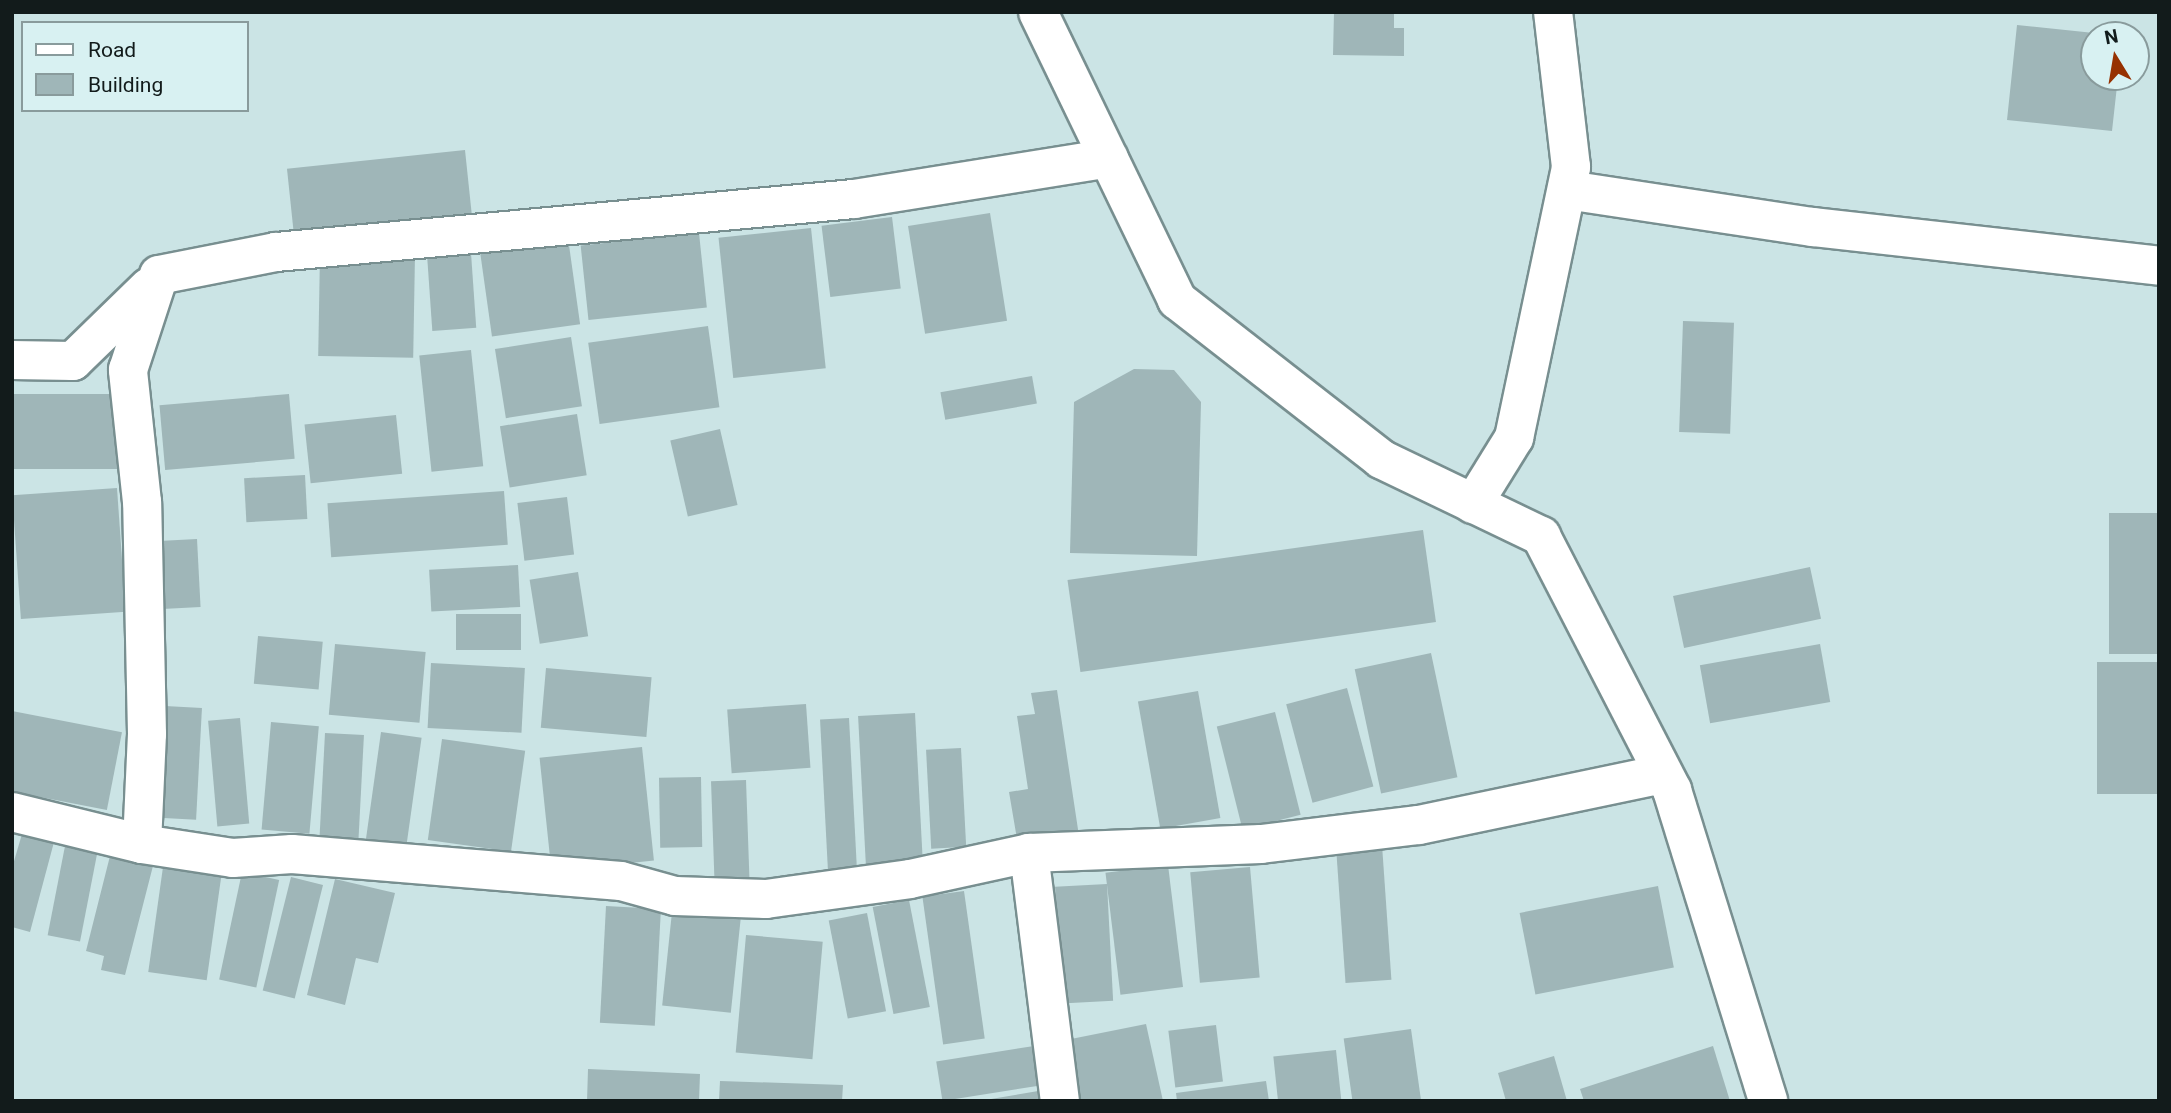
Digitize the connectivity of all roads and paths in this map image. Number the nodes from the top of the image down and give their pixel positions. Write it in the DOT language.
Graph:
graph roads {
  1 [pos="1038,12"];
  2 [pos="1553,12"];
  3 [pos="1109,158"];
  4 [pos="1567,190"];
  5 [pos="2159,266"];
  6 [pos="159,275"];
  7 [pos="12,360"];
  8 [pos="1473,504"];
  9 [pos="1663,775"];
  10 [pos="12,812"];
  11 [pos="142,844"];
  12 [pos="1029,853"];
  13 [pos="1060,1101"];
  14 [pos="1768,1101"];
  1 -- 3 [label="street"];
  2 -- 4 [label="street"];
  3 -- 6 [label="street"];
  3 -- 8 [label="street"];
  4 -- 5 [label="street"];
  4 -- 8 [label="street"];
  6 -- 7 [label="street"];
  6 -- 11 [label="street"];
  8 -- 9 [label="street"];
  9 -- 12 [label="street"];
  9 -- 14 [label="street"];
  10 -- 11 [label="street"];
  11 -- 12 [label="street"];
  12 -- 13 [label="street"];
}
